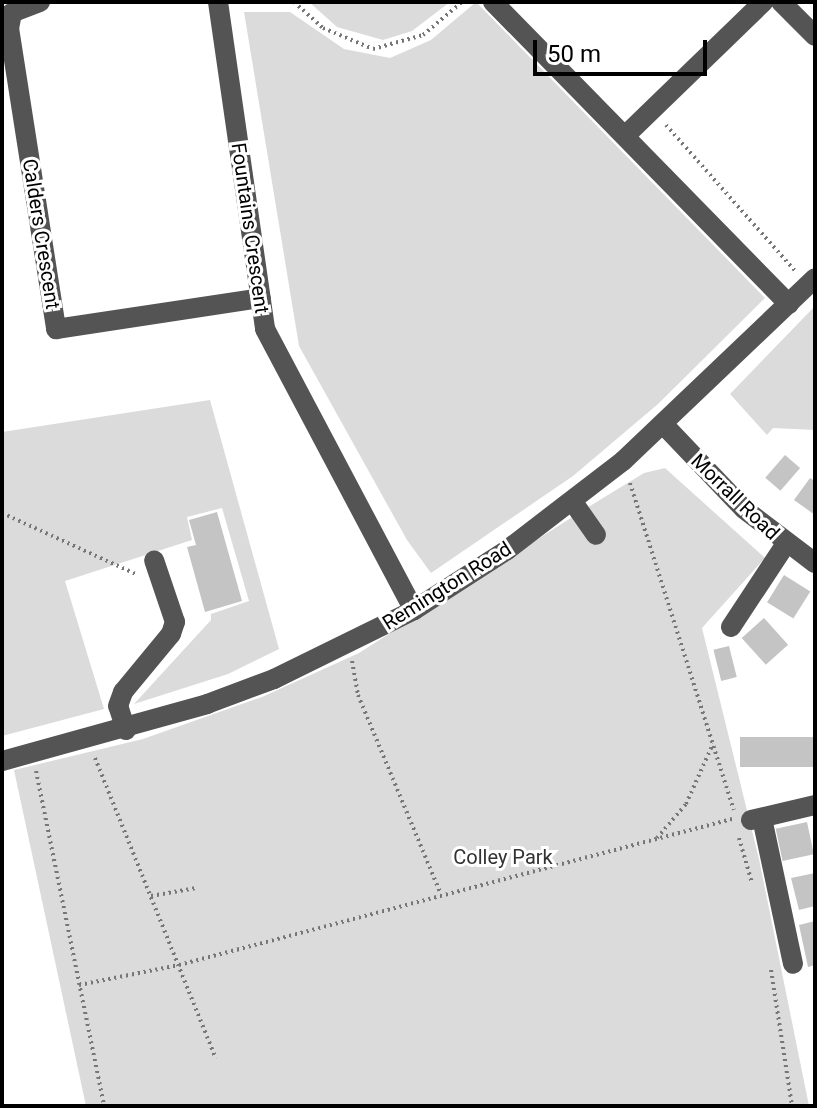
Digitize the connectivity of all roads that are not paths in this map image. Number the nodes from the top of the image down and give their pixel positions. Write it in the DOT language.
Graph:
graph roads {
  1 [pos="40,2"];
  2 [pos="218,2"];
  3 [pos="493,2"];
  4 [pos="763,2"];
  5 [pos="781,2"];
  6 [pos="815,36"];
  7 [pos="627,134"];
  8 [pos="811,272"];
  9 [pos="261,298"];
  10 [pos="789,304"];
  11 [pos="663,424"];
  12 [pos="573,502"];
  13 [pos="596,535"];
  14 [pos="785,545"];
  15 [pos="154,560"];
  16 [pos="815,563"];
  17 [pos="414,610"];
  18 [pos="731,627"];
  19 [pos="126,730"];
  20 [pos="2,761"];
  21 [pos="815,805"];
  22 [pos="793,964"];
  1 -- 9 [label="street, Calders Crescent"];
  2 -- 9 [label="street, Fountains Crescent"];
  3 -- 7 [label="street"];
  4 -- 7 [label="street"];
  5 -- 6 [label="street"];
  7 -- 10 [label="street"];
  8 -- 10 [label="street, Remington Road"];
  9 -- 17 [label="street, Fountains Crescent"];
  10 -- 11 [label="street, Remington Road"];
  11 -- 12 [label="street, Remington Road"];
  11 -- 14 [label="street, Morrall Road"];
  12 -- 13 [label="street"];
  12 -- 17 [label="street, Remington Road"];
  14 -- 16 [label="street, Morrall Road"];
  14 -- 18 [label="street"];
  15 -- 19 [label="street"];
  17 -- 19 [label="street, Remington Road"];
  19 -- 20 [label="street, Remington Road"];
  21 -- 22 [label="street"];
}
